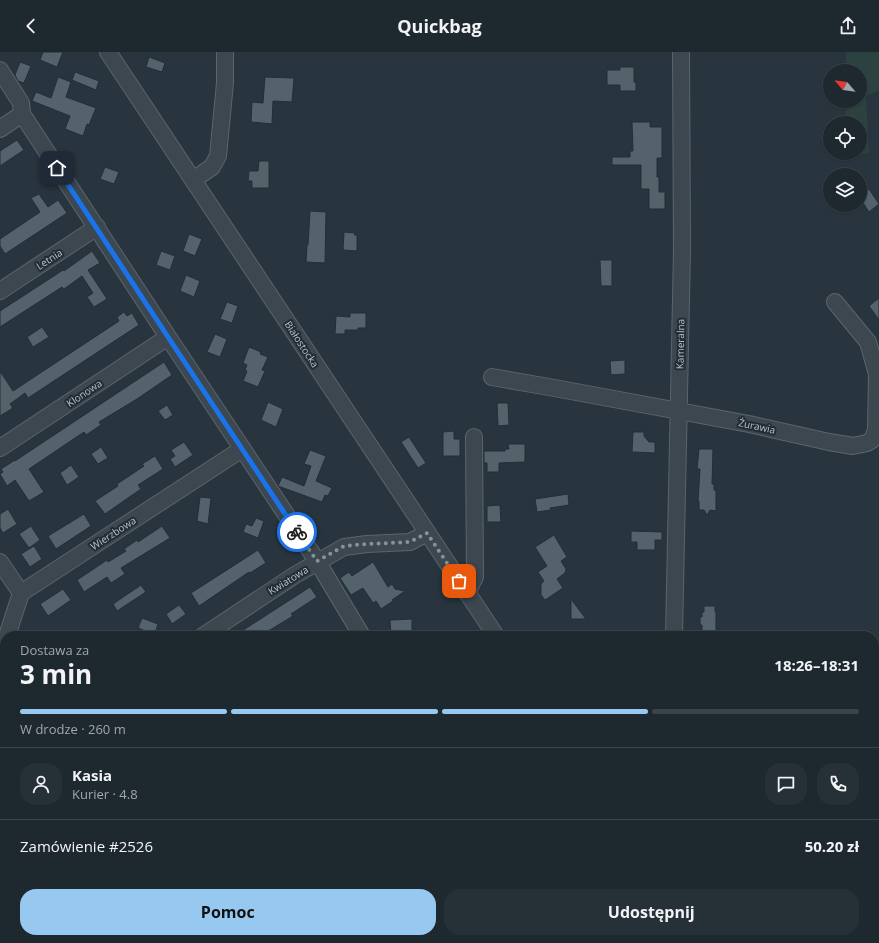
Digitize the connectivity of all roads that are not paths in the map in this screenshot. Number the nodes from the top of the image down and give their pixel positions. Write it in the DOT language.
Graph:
graph roads {
  1 [pos="108,52"];
  2 [pos="225,52"];
  3 [pos="681,52"];
  4 [pos="0,70"];
  5 [pos="22,114"];
  6 [pos="0,129"];
  7 [pos="194,180"];
  8 [pos="97,227"];
  9 [pos="0,291"];
  10 [pos="836,302"];
  11 [pos="168,337"];
  12 [pos="492,377"];
  13 [pos="679,412"];
  14 [pos="474,437"];
  15 [pos="0,448"];
  16 [pos="242,449"];
  17 [pos="427,533"];
  18 [pos="317,561"];
  19 [pos="0,562"];
  20 [pos="21,593"];
  21 [pos="467,593"];
  22 [pos="9,631"];
  23 [pos="210,631"];
  24 [pos="359,631"];
  25 [pos="491,631"];
  26 [pos="674,631"];
  1 -- 7 [label="street, Białostocka"];
  2 -- 7 [label="street"];
  3 -- 13 [label="street, Kameralna"];
  4 -- 5 [label="street"];
  5 -- 6 [label="street"];
  5 -- 8 [label="street"];
  7 -- 17 [label="street, Białostocka"];
  8 -- 9 [label="street, Letnia"];
  8 -- 11 [label="street"];
  10 -- 13 [label="street, Żurawia"];
  11 -- 15 [label="street, Klonowa"];
  11 -- 16 [label="street"];
  12 -- 13 [label="street, Żurawia"];
  13 -- 26 [label="street, Kameralna"];
  14 -- 21 [label="street"];
  16 -- 18 [label="street"];
  16 -- 20 [label="street, Wierzbowa"];
  17 -- 18 [label="street, Kwiatowa"];
  17 -- 21 [label="street, Białostocka"];
  18 -- 23 [label="street, Kwiatowa"];
  18 -- 24 [label="street"];
  19 -- 20 [label="street"];
  20 -- 22 [label="street"];
  21 -- 25 [label="street, Białostocka"];
}
